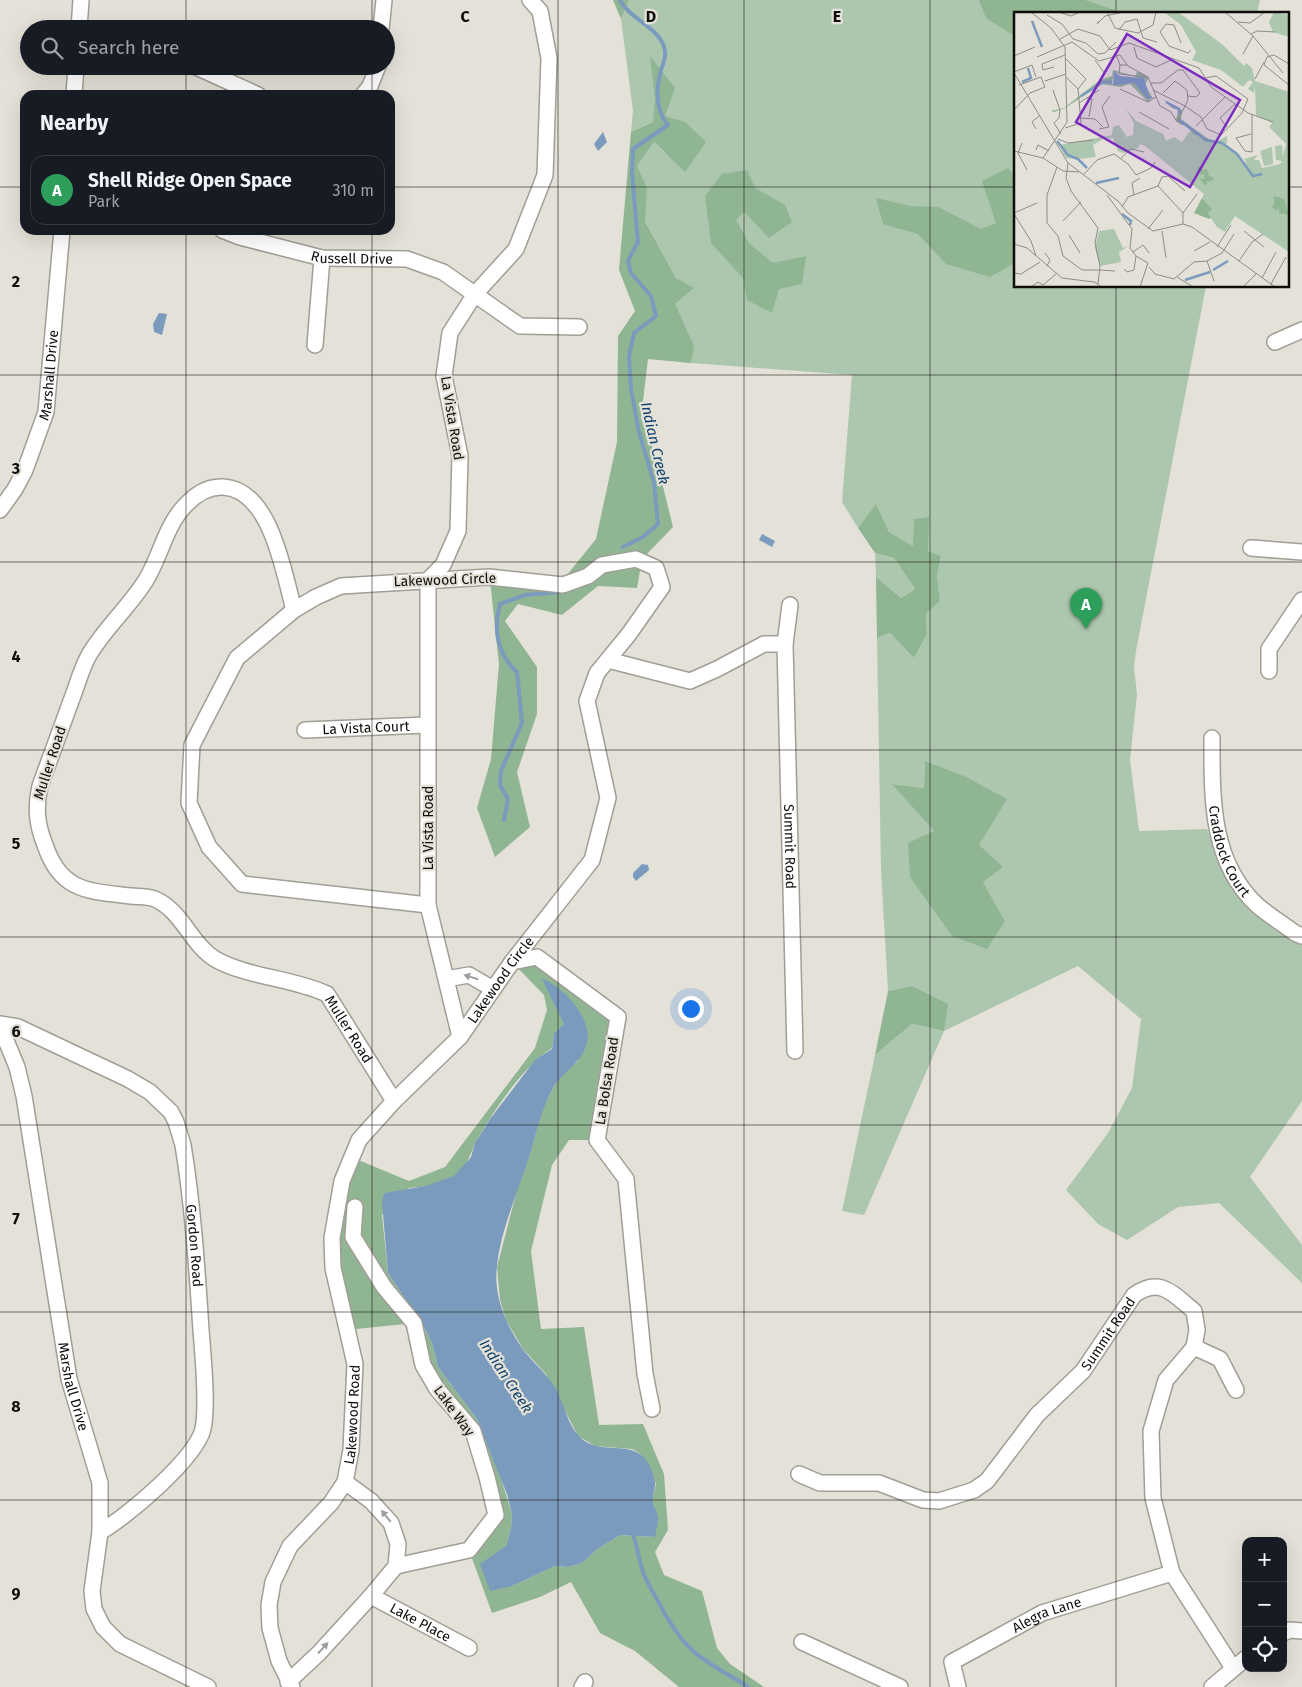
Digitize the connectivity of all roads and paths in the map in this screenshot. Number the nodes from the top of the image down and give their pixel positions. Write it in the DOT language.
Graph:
graph roads {
  1 [pos="81,0"];
  2 [pos="384,0"];
  3 [pos="530,0"];
  4 [pos="80,20"];
  5 [pos="383,20"];
  6 [pos="75,75"];
  7 [pos="214,75"];
  8 [pos="374,75"];
  9 [pos="74,90"];
  10 [pos="247,90"];
  11 [pos="367,90"];
  12 [pos="62,235"];
  13 [pos="235,235"];
  14 [pos="322,258"];
  15 [pos="475,294"];
  16 [pos="579,327"];
  17 [pos="1302,330"];
  18 [pos="1275,342"];
  19 [pos="315,345"];
  20 [pos="0,510"];
  21 [pos="1251,548"];
  22 [pos="1302,552"];
  23 [pos="428,580"];
  24 [pos="1302,600"];
  25 [pos="790,605"];
  26 [pos="294,610"];
  27 [pos="785,644"];
  28 [pos="608,660"];
  29 [pos="1269,671"];
  30 [pos="427,725"];
  31 [pos="305,730"];
  32 [pos="1212,738"];
  33 [pos="428,904"];
  34 [pos="1302,936"];
  35 [pos="512,962"];
  36 [pos="446,979"];
  37 [pos="493,989"];
  38 [pos="0,1025"];
  39 [pos="460,1037"];
  40 [pos="794,1051"];
  41 [pos="394,1101"];
  42 [pos="355,1207"];
  43 [pos="1194,1347"];
  44 [pos="1236,1390"];
  45 [pos="652,1409"];
  46 [pos="799,1474"];
  47 [pos="344,1482"];
  48 [pos="100,1532"];
  49 [pos="396,1566"];
  50 [pos="1172,1573"];
  51 [pos="371,1596"];
  52 [pos="1287,1631"];
  53 [pos="1302,1631"];
  54 [pos="802,1642"];
  55 [pos="469,1648"];
  56 [pos="1242,1661"];
  57 [pos="1233,1668"];
  58 [pos="290,1684"];
  59 [pos="208,1687"];
  60 [pos="900,1687"];
  61 [pos="958,1687"];
  62 [pos="1212,1687"];
  1 -- 4 [label="street"];
  2 -- 5 [label="street"];
  3 -- 15 [label="street, La Vista Road"];
  6 -- 9 [label="street"];
  7 -- 10 [label="street"];
  8 -- 11 [label="street"];
  12 -- 20 [label="street, Marshall Drive"];
  13 -- 14 [label="street, Russell Drive"];
  14 -- 15 [label="street, Russell Drive"];
  14 -- 19 [label="street"];
  15 -- 16 [label="street, Russell Drive"];
  15 -- 23 [label="street, La Vista Road"];
  17 -- 18 [label="street"];
  21 -- 22 [label="street"];
  23 -- 26 [label="street, Lakewood Circle"];
  23 -- 28 [label="street, Lakewood Circle"];
  23 -- 30 [label="street, La Vista Road"];
  24 -- 29 [label="street"];
  25 -- 27 [label="street, Summit Road"];
  26 -- 33 [label="street, Lakewood Circle"];
  26 -- 41 [label="street, Muller Road"];
  27 -- 28 [label="street"];
  27 -- 40 [label="street, Summit Road"];
  28 -- 35 [label="street, Lakewood Circle"];
  30 -- 31 [label="street, La Vista Court"];
  30 -- 33 [label="street, La Vista Road"];
  32 -- 34 [label="street, Craddock Court"];
  33 -- 36 [label="street, La Vista Road"];
  35 -- 37 [label="street, Lakewood Circle"];
  35 -- 45 [label="street, La Bolsa Road"];
  37 -- 36 [label="street, one-way"];
  36 -- 39 [label="street, La Vista Road"];
  37 -- 39 [label="street, Lakewood Circle"];
  38 -- 48 [label="street, Marshall Drive"];
  38 -- 48 [label="street, Gordon Road"];
  39 -- 41 [label="street, Lakewood Circle"];
  41 -- 47 [label="street, Lakewood Road"];
  42 -- 49 [label="street, Lake Way"];
  43 -- 44 [label="street"];
  43 -- 46 [label="street, Summit Road"];
  43 -- 50 [label="street"];
  49 -- 47 [label="street, one-way"];
  47 -- 58 [label="street, Lakewood Road"];
  48 -- 59 [label="street, Marshall Drive"];
  49 -- 51 [label="street"];
  50 -- 57 [label="street"];
  50 -- 61 [label="street, Alegra Lane"];
  51 -- 55 [label="street, Lake Place"];
  58 -- 51 [label="street, one-way"];
  52 -- 53 [label="street"];
  54 -- 60 [label="street"];
  56 -- 57 [label="street"];
  57 -- 62 [label="street"];
}
